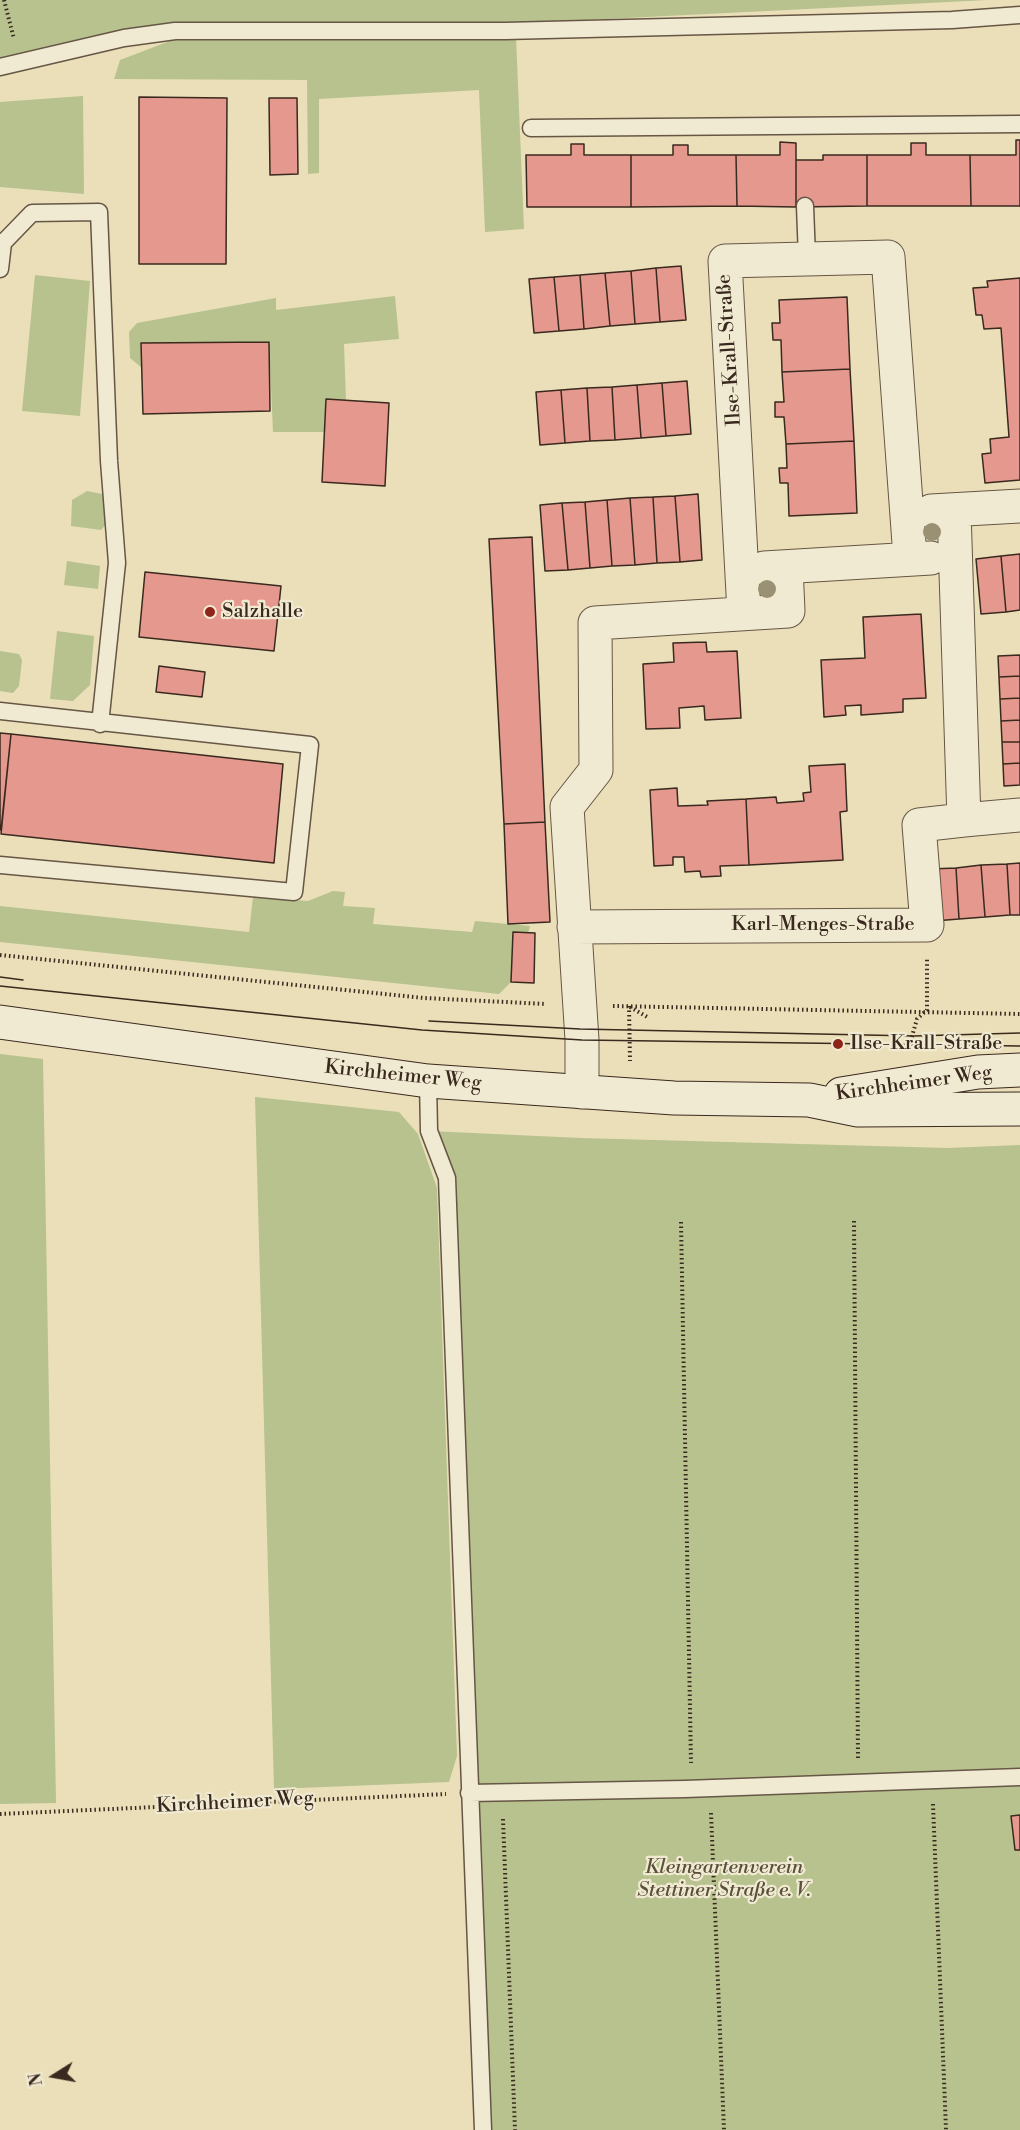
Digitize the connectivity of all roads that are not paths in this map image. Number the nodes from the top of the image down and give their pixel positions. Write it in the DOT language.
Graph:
graph roads {
  1 [pos="1020,15"];
  2 [pos="0,67"];
  3 [pos="1020,124"];
  4 [pos="804,126"];
  5 [pos="531,128"];
  6 [pos="804,143"];
  7 [pos="805,207"];
  8 [pos="1,242"];
  9 [pos="807,258"];
  10 [pos="0,269"];
  11 [pos="1020,506"];
  12 [pos="954,511"];
  13 [pos="908,512"];
  14 [pos="910,557"];
  15 [pos="953,558"];
  16 [pos="786,567"];
  17 [pos="744,569"];
  18 [pos="744,612"];
  19 [pos="0,711"];
  20 [pos="100,724"];
  21 [pos="1020,815"];
  22 [pos="964,820"];
  23 [pos="0,866"];
  24 [pos="574,927"];
  25 [pos="0,1022"];
  26 [pos="1020,1070"];
  27 [pos="428,1081"];
  28 [pos="582,1092"];
  29 [pos="809,1100"];
  30 [pos="1020,1109"];
  31 [pos="1020,1778"];
  32 [pos="469,1793"];
  33 [pos="483,2130"];
  1 -- 2 [label="lane"];
  3 -- 4 [label="lane"];
  4 -- 5 [label="lane"];
  4 -- 6 [label="lane"];
  7 -- 9 [label="lane"];
  8 -- 10 [label="lane"];
  8 -- 20 [label="lane"];
  9 -- 13 [label="street, Ilse-Krall-Straße"];
  9 -- 17 [label="street, Ilse-Krall-Straße"];
  11 -- 12 [label="street"];
  12 -- 13 [label="street"];
  12 -- 15 [label="street"];
  13 -- 14 [label="street, Ilse-Krall-Straße"];
  14 -- 15 [label="street"];
  14 -- 16 [label="street"];
  15 -- 22 [label="street"];
  16 -- 17 [label="street"];
  16 -- 18 [label="street"];
  17 -- 18 [label="street, Ilse-Krall-Straße"];
  18 -- 24 [label="street"];
  19 -- 20 [label="lane"];
  20 -- 23 [label="lane"];
  21 -- 22 [label="street, Karl-Menges-Straße"];
  22 -- 24 [label="street, Karl-Menges-Straße"];
  24 -- 28 [label="street"];
  25 -- 27 [label="street, Kirchheimer Weg"];
  26 -- 29 [label="street, Kirchheimer Weg"];
  27 -- 28 [label="street, Kirchheimer Weg"];
  27 -- 32 [label="lane"];
  28 -- 29 [label="street, Kirchheimer Weg"];
  29 -- 30 [label="street, Kirchheimer Weg"];
  31 -- 32 [label="lane"];
  32 -- 33 [label="lane"];
}
